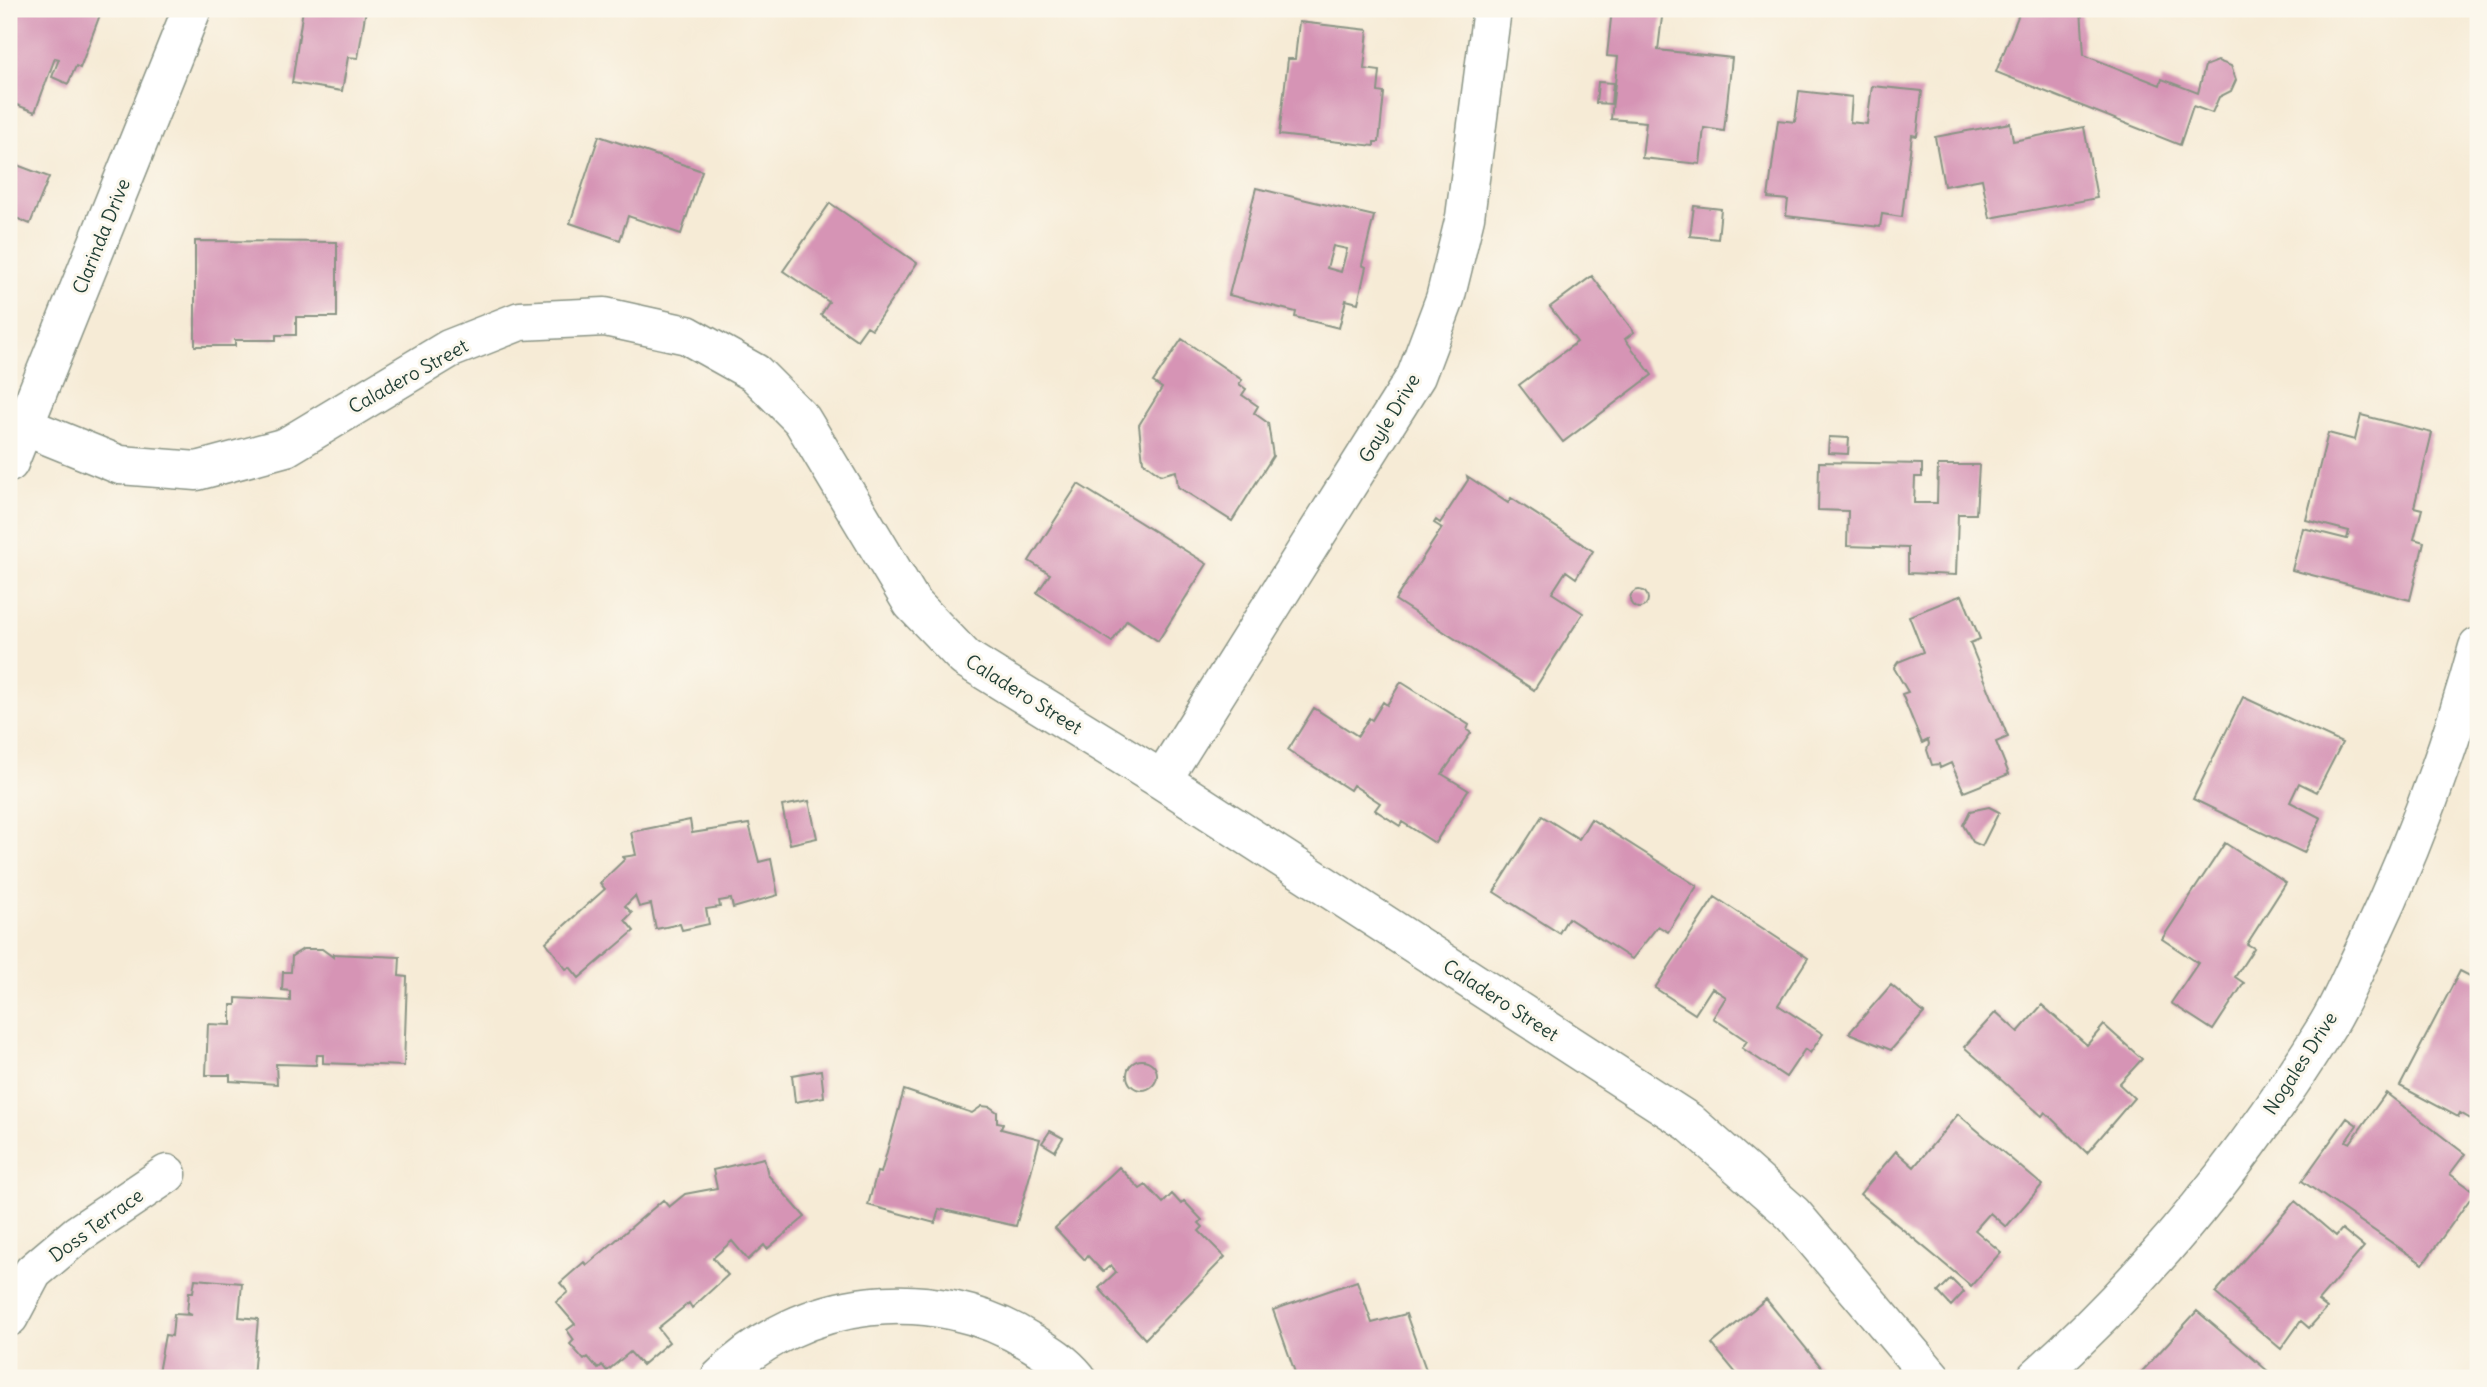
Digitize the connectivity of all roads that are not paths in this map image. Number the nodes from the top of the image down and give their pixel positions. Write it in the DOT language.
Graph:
graph roads {
  1 [pos="192,9"];
  2 [pos="1492,9"];
  3 [pos="17,423"];
  4 [pos="9,463"];
  5 [pos="2478,648"];
  6 [pos="1162,780"];
  7 [pos="167,1174"];
  8 [pos="9,1317"];
  9 [pos="720,1378"];
  10 [pos="1077,1378"];
  11 [pos="1932,1378"];
  12 [pos="2036,1378"];
  1 -- 3 [label="street, Clarinda Drive"];
  2 -- 6 [label="street, Gayle Drive"];
  3 -- 4 [label="street, Clarinda Drive"];
  3 -- 6 [label="street, Caladero Street"];
  5 -- 12 [label="street, Nogales Drive"];
  6 -- 11 [label="street, Caladero Street"];
  7 -- 8 [label="street, Doss Terrace"];
  9 -- 10 [label="street"];
}
